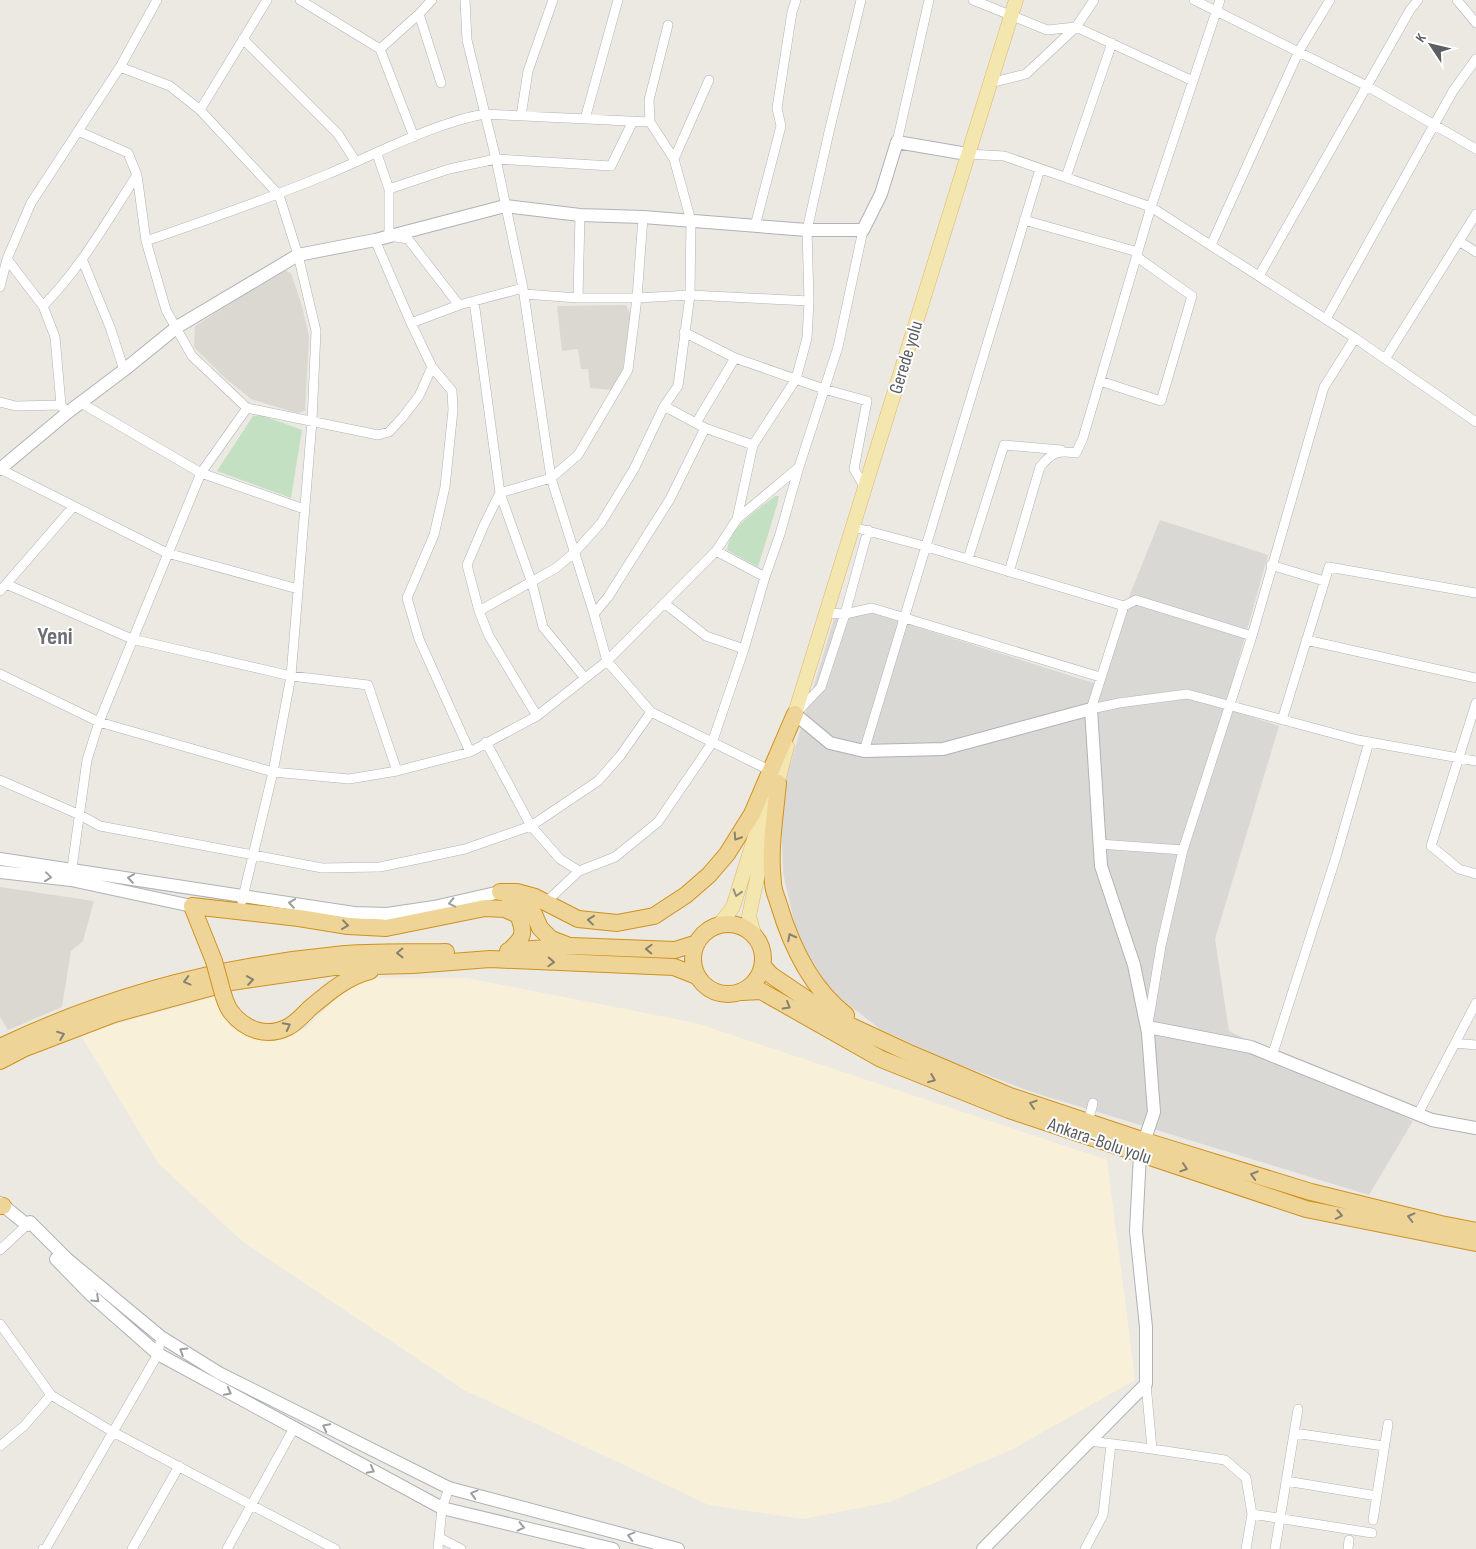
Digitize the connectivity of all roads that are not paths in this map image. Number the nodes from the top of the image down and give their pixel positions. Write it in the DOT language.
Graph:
graph roads {
  1 [pos="157,0"];
  2 [pos="267,0"];
  3 [pos="300,0"];
  4 [pos="432,0"];
  5 [pos="465,0"];
  6 [pos="553,0"];
  7 [pos="618,0"];
  8 [pos="796,0"];
  9 [pos="861,0"];
  10 [pos="929,0"];
  11 [pos="972,0"];
  12 [pos="1016,0"];
  13 [pos="1094,0"];
  14 [pos="1194,0"];
  15 [pos="1220,0"];
  16 [pos="1330,0"];
  17 [pos="1418,0"];
  18 [pos="1457,0"];
  19 [pos="1217,10"];
  20 [pos="419,14"];
  21 [pos="1010,16"];
  22 [pos="1476,23"];
  23 [pos="668,25"];
  24 [pos="1076,27"];
  25 [pos="243,39"];
  26 [pos="1112,43"];
  27 [pos="380,49"];
  28 [pos="1299,51"];
  29 [pos="1476,59"];
  30 [pos="120,67"];
  31 [pos="709,80"];
  32 [pos="1193,80"];
  33 [pos="990,82"];
  34 [pos="441,83"];
  35 [pos="1367,86"];
  36 [pos="200,110"];
  37 [pos="484,114"];
  38 [pos="521,116"];
  39 [pos="585,119"];
  40 [pos="634,121"];
  41 [pos="650,122"];
  42 [pos="1435,125"];
  43 [pos="78,131"];
  44 [pos="414,137"];
  45 [pos="898,142"];
  46 [pos="1476,149"];
  47 [pos="377,154"];
  48 [pos="967,154"];
  49 [pos="496,159"];
  50 [pos="674,159"];
  51 [pos="356,162"];
  52 [pos="1040,168"];
  53 [pos="137,175"];
  54 [pos="1066,177"];
  55 [pos="389,189"];
  56 [pos="279,194"];
  57 [pos="505,206"];
  58 [pos="1151,207"];
  59 [pos="1476,214"];
  60 [pos="580,215"];
  61 [pos="643,217"];
  62 [pos="691,220"];
  63 [pos="1024,220"];
  64 [pos="755,226"];
  65 [pos="807,230"];
  66 [pos="863,230"];
  67 [pos="389,236"];
  68 [pos="375,240"];
  69 [pos="146,241"];
  70 [pos="1459,241"];
  71 [pos="1211,245"];
  72 [pos="1476,252"];
  73 [pos="298,255"];
  74 [pos="1137,255"];
  75 [pos="82,258"];
  76 [pos="6,259"];
  77 [pos="1259,276"];
  78 [pos="0,287"];
  79 [pos="523,291"];
  80 [pos="690,295"];
  81 [pos="578,298"];
  82 [pos="637,298"];
  83 [pos="474,301"];
  84 [pos="809,301"];
  85 [pos="43,306"];
  86 [pos="459,306"];
  87 [pos="1326,319"];
  88 [pos="411,323"];
  89 [pos="177,327"];
  90 [pos="684,332"];
  91 [pos="1355,338"];
  92 [pos="735,358"];
  93 [pos="1385,359"];
  94 [pos="432,367"];
  95 [pos="124,370"];
  96 [pos="796,380"];
  97 [pos="1100,381"];
  98 [pos="824,390"];
  99 [pos="0,402"];
  100 [pos="81,403"];
  101 [pos="664,406"];
  102 [pos="247,408"];
  103 [pos="64,409"];
  104 [pos="312,421"];
  105 [pos="1476,422"];
  106 [pos="696,423"];
  107 [pos="705,428"];
  108 [pos="753,445"];
  109 [pos="1061,450"];
  110 [pos="799,467"];
  111 [pos="0,469"];
  112 [pos="201,473"];
  113 [pos="551,478"];
  114 [pos="865,488"];
  115 [pos="500,493"];
  116 [pos="73,507"];
  117 [pos="304,509"];
  118 [pos="737,519"];
  119 [pos="853,527"];
  120 [pos="868,530"];
  121 [pos="926,547"];
  122 [pos="716,551"];
  123 [pos="575,552"];
  124 [pos="167,553"];
  125 [pos="968,559"];
  126 [pos="1271,565"];
  127 [pos="1009,572"];
  128 [pos="766,577"];
  129 [pos="1324,581"];
  130 [pos="532,582"];
  131 [pos="3,588"];
  132 [pos="298,589"];
  133 [pos="1476,593"];
  134 [pos="664,603"];
  135 [pos="1124,606"];
  136 [pos="479,612"];
  137 [pos="827,613"];
  138 [pos="594,614"];
  139 [pos="845,614"];
  140 [pos="904,618"];
  141 [pos="1252,636"];
  142 [pos="132,639"];
  143 [pos="1306,640"];
  144 [pos="744,649"];
  145 [pos="606,661"];
  146 [pos="0,674"];
  147 [pos="291,676"];
  148 [pos="584,677"];
  149 [pos="1100,678"];
  150 [pos="1476,678"];
  151 [pos="1476,703"];
  152 [pos="1230,706"];
  153 [pos="1091,709"];
  154 [pos="651,712"];
  155 [pos="795,714"];
  156 [pos="537,716"];
  157 [pos="1282,720"];
  158 [pos="98,722"];
  159 [pos="486,742"];
  160 [pos="1369,742"];
  161 [pos="712,743"];
  162 [pos="864,751"];
  163 [pos="470,752"];
  164 [pos="1458,758"];
  165 [pos="1476,761"];
  166 [pos="397,771"];
  167 [pos="273,772"];
  168 [pos="776,775"];
  169 [pos="0,780"];
  170 [pos="80,815"];
  171 [pos="531,826"];
  172 [pos="1099,844"];
  173 [pos="1183,850"];
  174 [pos="253,854"];
  175 [pos="0,858"];
  176 [pos="579,871"];
  177 [pos="0,872"];
  178 [pos="71,874"];
  179 [pos="1476,874"];
  180 [pos="500,892"];
  181 [pos="546,902"];
  182 [pos="242,903"];
  183 [pos="192,906"];
  184 [pos="719,925"];
  185 [pos="754,934"];
  186 [pos="697,943"];
  187 [pos="571,946"];
  188 [pos="509,951"];
  189 [pos="490,959"];
  190 [pos="763,966"];
  191 [pos="697,976"];
  192 [pos="742,992"];
  193 [pos="1476,1003"];
  194 [pos="1148,1027"];
  195 [pos="0,1039"];
  196 [pos="18,1039"];
  197 [pos="877,1039"];
  198 [pos="1455,1043"];
  199 [pos="1476,1045"];
  200 [pos="0,1047"];
  201 [pos="1272,1056"];
  202 [pos="0,1061"];
  203 [pos="1094,1103"];
  204 [pos="1418,1114"];
  205 [pos="1088,1122"];
  206 [pos="1476,1128"];
  207 [pos="1143,1148"];
  208 [pos="1,1205"];
  209 [pos="29,1224"];
  210 [pos="1476,1231"];
  211 [pos="1476,1243"];
  212 [pos="0,1250"];
  213 [pos="0,1324"];
  214 [pos="161,1337"];
  215 [pos="158,1354"];
  216 [pos="1146,1384"];
  217 [pos="51,1395"];
  218 [pos="1298,1409"];
  219 [pos="1388,1424"];
  220 [pos="294,1428"];
  221 [pos="113,1432"];
  222 [pos="1294,1433"];
  223 [pos="1090,1441"];
  224 [pos="1111,1444"];
  225 [pos="0,1446"];
  226 [pos="1384,1446"];
  227 [pos="1152,1449"];
  228 [pos="179,1466"];
  229 [pos="1286,1481"];
  230 [pos="449,1488"];
  231 [pos="1377,1496"];
  232 [pos="252,1504"];
  233 [pos="442,1508"];
  234 [pos="1252,1514"];
  235 [pos="1280,1519"];
  236 [pos="1373,1520"];
  237 [pos="1372,1533"];
  238 [pos="440,1538"];
  239 [pos="319,1540"];
  240 [pos="45,1548"];
  241 [pos="987,1548"];
  242 [pos="132,1549"];
  243 [pos="227,1549"];
  244 [pos="314,1549"];
  245 [pos="335,1549"];
  246 [pos="438,1549"];
  247 [pos="461,1549"];
  248 [pos="613,1549"];
  249 [pos="678,1549"];
  250 [pos="1085,1549"];
  251 [pos="1246,1549"];
  252 [pos="1275,1549"];
  1 -- 30 [label="street"];
  2 -- 25 [label="street"];
  3 -- 27 [label="street"];
  4 -- 20 [label="street"];
  5 -- 37 [label="street"];
  6 -- 38 [label="street"];
  7 -- 39 [label="street"];
  8 -- 64 [label="street"];
  9 -- 65 [label="street"];
  10 -- 45 [label="street"];
  11 -- 21 [label="street"];
  12 -- 21 [label="main road, Gerede yolu"];
  13 -- 24 [label="street"];
  14 -- 19 [label="street"];
  15 -- 19 [label="street"];
  16 -- 28 [label="street"];
  17 -- 35 [label="street"];
  18 -- 22 [label="street"];
  19 -- 28 [label="street"];
  19 -- 32 [label="street"];
  20 -- 27 [label="street"];
  20 -- 34 [label="street"];
  21 -- 24 [label="street"];
  21 -- 33 [label="main road, Gerede yolu"];
  23 -- 41 [label="street"];
  24 -- 26 [label="street"];
  24 -- 33 [label="street"];
  25 -- 36 [label="street"];
  25 -- 51 [label="street"];
  26 -- 32 [label="street"];
  26 -- 54 [label="street"];
  27 -- 44 [label="street"];
  28 -- 35 [label="street"];
  28 -- 71 [label="street"];
  29 -- 42 [label="street"];
  30 -- 36 [label="street"];
  30 -- 43 [label="street"];
  31 -- 50 [label="street"];
  32 -- 58 [label="street"];
  33 -- 48 [label="main road, Gerede yolu"];
  35 -- 42 [label="street"];
  35 -- 77 [label="street"];
  36 -- 56 [label="street"];
  37 -- 38 [label="street"];
  37 -- 44 [label="street"];
  37 -- 49 [label="street"];
  38 -- 39 [label="street"];
  39 -- 40 [label="street"];
  40 -- 41 [label="street"];
  40 -- 49 [label="street"];
  41 -- 50 [label="street"];
  42 -- 46 [label="street"];
  42 -- 87 [label="street"];
  43 -- 53 [label="street"];
  43 -- 76 [label="street"];
  44 -- 47 [label="street"];
  45 -- 48 [label="street"];
  45 -- 66 [label="street"];
  47 -- 51 [label="street"];
  47 -- 55 [label="street"];
  48 -- 52 [label="street"];
  48 -- 114 [label="main road, Gerede yolu"];
  49 -- 55 [label="street"];
  49 -- 57 [label="street"];
  50 -- 62 [label="street"];
  51 -- 56 [label="street"];
  52 -- 54 [label="street"];
  52 -- 63 [label="street"];
  53 -- 69 [label="street"];
  53 -- 75 [label="street"];
  54 -- 58 [label="street"];
  55 -- 67 [label="street"];
  56 -- 69 [label="street"];
  56 -- 73 [label="street"];
  57 -- 60 [label="street"];
  57 -- 67 [label="street"];
  57 -- 79 [label="street"];
  58 -- 71 [label="street"];
  58 -- 74 [label="street"];
  59 -- 70 [label="street"];
  60 -- 61 [label="street"];
  60 -- 81 [label="street"];
  61 -- 62 [label="street"];
  61 -- 82 [label="street"];
  62 -- 64 [label="street"];
  62 -- 80 [label="street"];
  63 -- 74 [label="street"];
  63 -- 121 [label="street"];
  64 -- 65 [label="street"];
  65 -- 66 [label="street"];
  65 -- 84 [label="street"];
  66 -- 98 [label="street"];
  67 -- 68 [label="street"];
  67 -- 86 [label="street"];
  68 -- 73 [label="street"];
  68 -- 88 [label="street"];
  69 -- 89 [label="street"];
  70 -- 72 [label="street"];
  70 -- 93 [label="street"];
  71 -- 77 [label="street"];
  73 -- 89 [label="street"];
  73 -- 104 [label="street"];
  74 -- 97 [label="street"];
  74 -- 97 [label="street"];
  75 -- 85 [label="street"];
  75 -- 95 [label="street"];
  76 -- 78 [label="street"];
  76 -- 85 [label="street"];
  77 -- 87 [label="street"];
  79 -- 81 [label="street"];
  79 -- 83 [label="street"];
  79 -- 113 [label="street"];
  80 -- 82 [label="street"];
  80 -- 84 [label="street"];
  80 -- 90 [label="street"];
  81 -- 82 [label="street"];
  82 -- 113 [label="street"];
  83 -- 86 [label="street"];
  83 -- 115 [label="street"];
  84 -- 96 [label="street"];
  85 -- 103 [label="street"];
  86 -- 88 [label="street"];
  87 -- 91 [label="street"];
  88 -- 94 [label="street"];
  89 -- 95 [label="street"];
  89 -- 102 [label="street"];
  90 -- 92 [label="street"];
  90 -- 101 [label="street"];
  91 -- 93 [label="street"];
  91 -- 126 [label="street"];
  92 -- 96 [label="street"];
  92 -- 106 [label="street"];
  93 -- 105 [label="street"];
  94 -- 104 [label="street"];
  94 -- 163 [label="street"];
  95 -- 100 [label="street"];
  96 -- 98 [label="street"];
  96 -- 108 [label="street"];
  97 -- 109 [label="street"];
  98 -- 110 [label="street"];
  98 -- 114 [label="street"];
  99 -- 103 [label="street"];
  100 -- 103 [label="street"];
  100 -- 112 [label="street"];
  101 -- 106 [label="street"];
  101 -- 123 [label="street"];
  102 -- 104 [label="street"];
  102 -- 112 [label="street"];
  103 -- 111 [label="street"];
  104 -- 117 [label="street"];
  106 -- 107 [label="street"];
  107 -- 108 [label="street"];
  107 -- 138 [label="street"];
  108 -- 118 [label="street"];
  109 -- 125 [label="street"];
  109 -- 127 [label="street"];
  110 -- 118 [label="street"];
  110 -- 128 [label="street"];
  111 -- 116 [label="street"];
  112 -- 117 [label="street"];
  112 -- 124 [label="street"];
  113 -- 115 [label="street"];
  113 -- 123 [label="street"];
  114 -- 119 [label="main road, Gerede yolu"];
  115 -- 130 [label="street"];
  115 -- 136 [label="street"];
  116 -- 124 [label="street"];
  116 -- 131 [label="street"];
  117 -- 132 [label="street"];
  118 -- 122 [label="street"];
  119 -- 120 [label="street"];
  119 -- 137 [label="main road, Gerede yolu"];
  120 -- 121 [label="street"];
  120 -- 139 [label="street"];
  121 -- 125 [label="street"];
  121 -- 140 [label="street"];
  122 -- 128 [label="street"];
  122 -- 134 [label="street"];
  123 -- 130 [label="street"];
  123 -- 138 [label="street"];
  124 -- 132 [label="street"];
  124 -- 142 [label="street"];
  125 -- 127 [label="street"];
  126 -- 129 [label="street"];
  126 -- 141 [label="street"];
  127 -- 135 [label="street"];
  128 -- 144 [label="street"];
  129 -- 133 [label="street"];
  129 -- 143 [label="street"];
  130 -- 136 [label="street"];
  130 -- 148 [label="street"];
  131 -- 142 [label="street"];
  132 -- 147 [label="street"];
  134 -- 144 [label="street"];
  134 -- 145 [label="street"];
  135 -- 141 [label="street"];
  135 -- 149 [label="street"];
  136 -- 156 [label="street"];
  137 -- 139 [label="street"];
  137 -- 155 [label="main road, Gerede yolu"];
  138 -- 145 [label="street"];
  139 -- 140 [label="street"];
  139 -- 155 [label="street"];
  140 -- 149 [label="street"];
  140 -- 162 [label="street"];
  141 -- 152 [label="street"];
  142 -- 147 [label="street"];
  142 -- 158 [label="street"];
  143 -- 150 [label="street"];
  143 -- 157 [label="street"];
  144 -- 161 [label="street"];
  145 -- 148 [label="street"];
  145 -- 154 [label="street"];
  146 -- 158 [label="street"];
  147 -- 166 [label="street"];
  147 -- 167 [label="street"];
  148 -- 156 [label="street"];
  149 -- 153 [label="street"];
  151 -- 164 [label="street"];
  152 -- 153 [label="street"];
  152 -- 157 [label="street"];
  152 -- 173 [label="street"];
  153 -- 162 [label="street"];
  153 -- 172 [label="street"];
  154 -- 161 [label="street"];
  154 -- 171 [label="street"];
  155 -- 162 [label="street"];
  155 -- 168 [label="highway"];
  156 -- 159 [label="street"];
  157 -- 160 [label="street"];
  158 -- 167 [label="street"];
  158 -- 170 [label="street"];
  159 -- 163 [label="street"];
  159 -- 171 [label="street"];
  160 -- 164 [label="street"];
  160 -- 201 [label="street"];
  161 -- 168 [label="street"];
  161 -- 176 [label="street"];
  163 -- 166 [label="street"];
  164 -- 165 [label="street"];
  164 -- 179 [label="street"];
  166 -- 167 [label="street"];
  167 -- 174 [label="street"];
  168 -- 181 [label="highway, one-way"];
  168 -- 184 [label="main road, one-way"];
  168 -- 185 [label="main road"];
  197 -- 168 [label="highway, one-way"];
  169 -- 170 [label="street"];
  170 -- 174 [label="street"];
  170 -- 178 [label="street"];
  171 -- 174 [label="street"];
  171 -- 176 [label="street"];
  172 -- 173 [label="street"];
  172 -- 194 [label="street"];
  173 -- 194 [label="street"];
  174 -- 182 [label="street"];
  175 -- 178 [label="street"];
  176 -- 181 [label="street"];
  177 -- 178 [label="street, one-way"];
  182 -- 178 [label="street, one-way"];
  178 -- 183 [label="street"];
  180 -- 181 [label="highway"];
  180 -- 182 [label="street, one-way"];
  180 -- 187 [label="highway"];
  182 -- 183 [label="highway"];
  182 -- 188 [label="highway, one-way"];
  183 -- 189 [label="highway, one-way, bridge"];
  184 -- 185 [label="highway"];
  184 -- 186 [label="highway"];
  185 -- 190 [label="highway"];
  186 -- 187 [label="highway, one-way"];
  186 -- 191 [label="highway"];
  187 -- 188 [label="highway"];
  188 -- 196 [label="highway, one-way"];
  189 -- 191 [label="highway, one-way"];
  202 -- 189 [label="highway, one-way"];
  190 -- 192 [label="highway"];
  190 -- 197 [label="highway, Ankara-Bolu yolu"];
  191 -- 192 [label="highway"];
  192 -- 207 [label="highway, Ankara-Bolu yolu, one-way"];
  193 -- 198 [label="street"];
  194 -- 201 [label="street"];
  194 -- 207 [label="street"];
  195 -- 196 [label="highway"];
  196 -- 200 [label="highway"];
  205 -- 197 [label="highway, Ankara-Bolu yolu, one-way"];
  198 -- 199 [label="street"];
  198 -- 204 [label="street"];
  201 -- 204 [label="street"];
  203 -- 205 [label="street"];
  204 -- 206 [label="street"];
  205 -- 207 [label="highway, Ankara-Bolu yolu"];
  210 -- 207 [label="highway, Ankara-Bolu yolu, one-way"];
  207 -- 211 [label="highway, Ankara-Bolu yolu, one-way"];
  207 -- 216 [label="street"];
  208 -- 209 [label="street"];
  209 -- 212 [label="street"];
  209 -- 214 [label="street"];
  209 -- 215 [label="street, one-way"];
  213 -- 217 [label="street"];
  214 -- 215 [label="street"];
  230 -- 214 [label="street, one-way"];
  215 -- 220 [label="street, one-way"];
  215 -- 221 [label="street"];
  216 -- 223 [label="street"];
  216 -- 227 [label="street"];
  217 -- 221 [label="street"];
  217 -- 225 [label="street"];
  218 -- 222 [label="street"];
  219 -- 226 [label="street"];
  220 -- 232 [label="street"];
  220 -- 233 [label="street, one-way"];
  221 -- 228 [label="street"];
  221 -- 240 [label="street"];
  222 -- 226 [label="street"];
  222 -- 229 [label="street"];
  223 -- 224 [label="street"];
  223 -- 241 [label="street"];
  224 -- 227 [label="street"];
  224 -- 250 [label="street"];
  226 -- 231 [label="street"];
  227 -- 234 [label="street"];
  228 -- 232 [label="street"];
  228 -- 242 [label="street"];
  229 -- 231 [label="street"];
  229 -- 235 [label="street"];
  230 -- 233 [label="street"];
  249 -- 230 [label="street, one-way"];
  231 -- 236 [label="street"];
  232 -- 239 [label="street"];
  232 -- 243 [label="street"];
  233 -- 238 [label="street"];
  233 -- 248 [label="street, one-way"];
  234 -- 235 [label="street"];
  234 -- 251 [label="street"];
  235 -- 237 [label="street"];
  235 -- 252 [label="street"];
  238 -- 246 [label="street"];
  238 -- 247 [label="street"];
  239 -- 244 [label="street"];
  239 -- 245 [label="street"];
}
